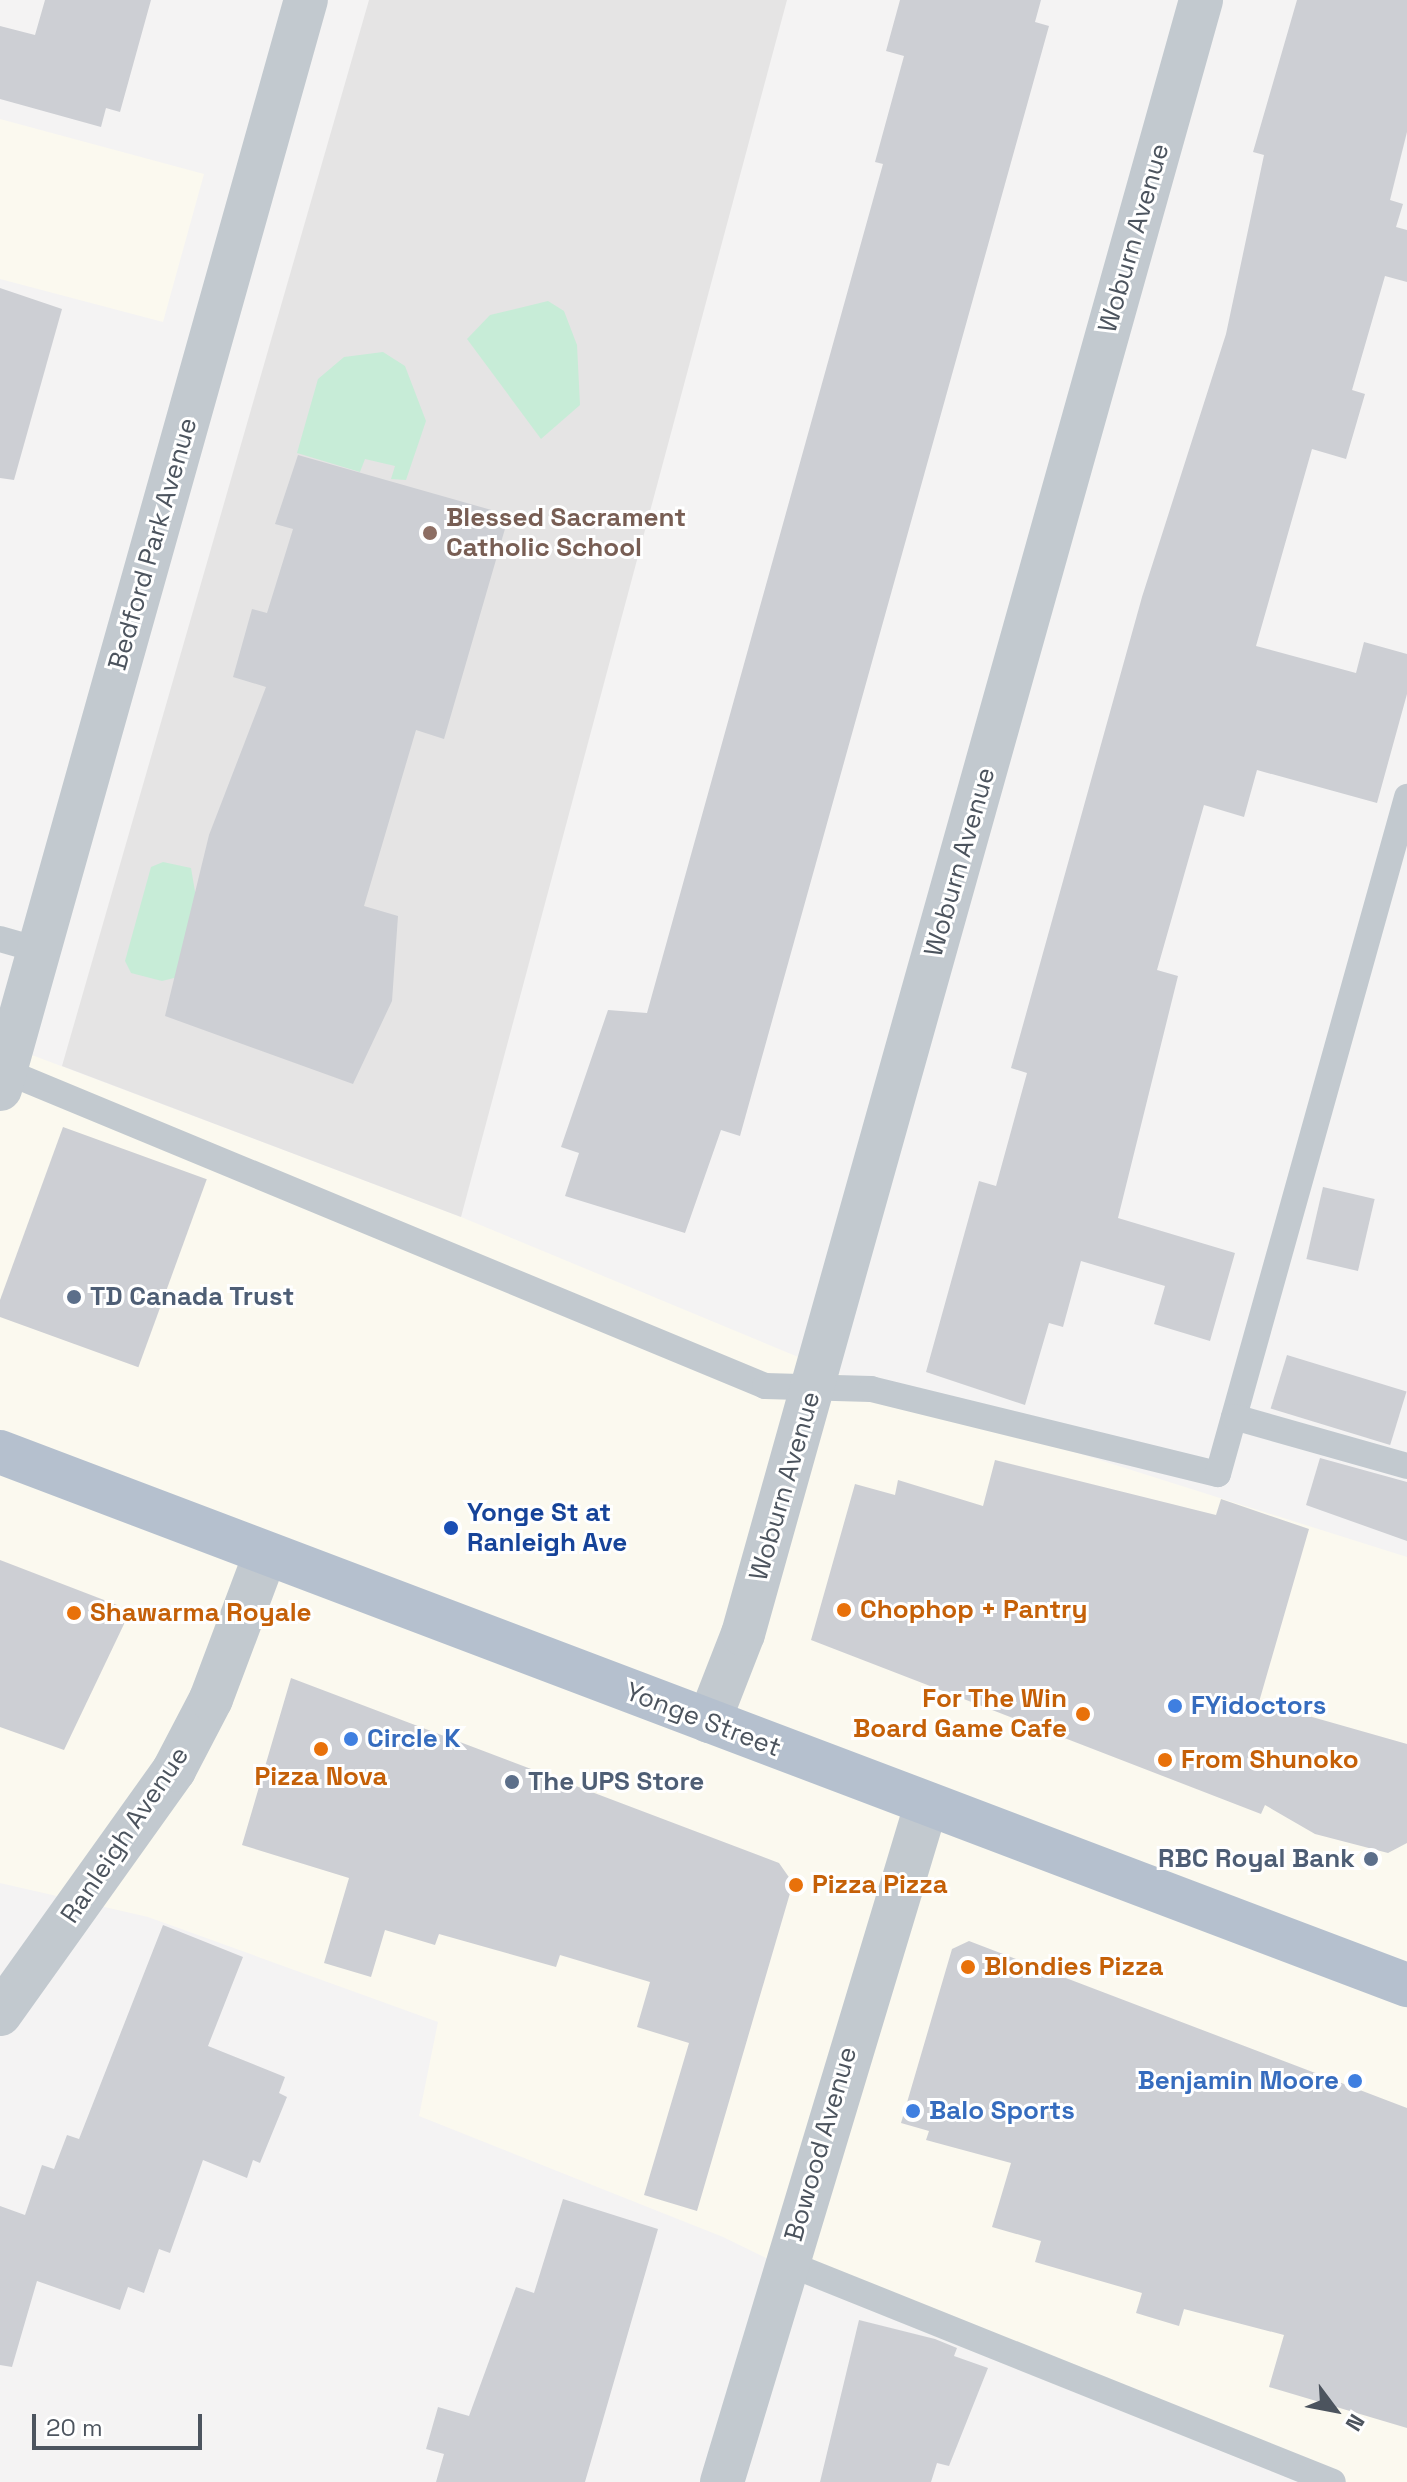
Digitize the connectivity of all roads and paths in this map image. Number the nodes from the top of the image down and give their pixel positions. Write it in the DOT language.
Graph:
graph roads {
  1 [pos="306,0"];
  2 [pos="1201,0"];
  3 [pos="1407,797"];
  4 [pos="19,944"];
  5 [pos="2,1080"];
  6 [pos="812,1389"];
  7 [pos="1234,1417"];
  8 [pos="0,1452"];
  9 [pos="1407,1466"];
  10 [pos="265,1555"];
  11 [pos="709,1721"];
  12 [pos="925,1809"];
  13 [pos="1407,1985"];
  14 [pos="0,2014"];
  15 [pos="787,2263"];
  16 [pos="722,2482"];
  17 [pos="1333,2482"];
  1 -- 4 [label="street, Bedford Park Avenue"];
  2 -- 6 [label="street, Woburn Avenue"];
  3 -- 7 [label="lane"];
  4 -- 5 [label="street, Bedford Park Avenue"];
  5 -- 6 [label="lane"];
  6 -- 7 [label="lane"];
  6 -- 11 [label="street, Woburn Avenue"];
  7 -- 9 [label="lane"];
  8 -- 10 [label="main road, Yonge Street"];
  10 -- 11 [label="main road, Yonge Street"];
  10 -- 14 [label="street, Ranleigh Avenue"];
  11 -- 12 [label="main road, Yonge Street"];
  12 -- 13 [label="main road, Yonge Street"];
  12 -- 15 [label="street, Bowood Avenue"];
  15 -- 16 [label="street, Bowood Avenue"];
  15 -- 17 [label="lane"];
}
